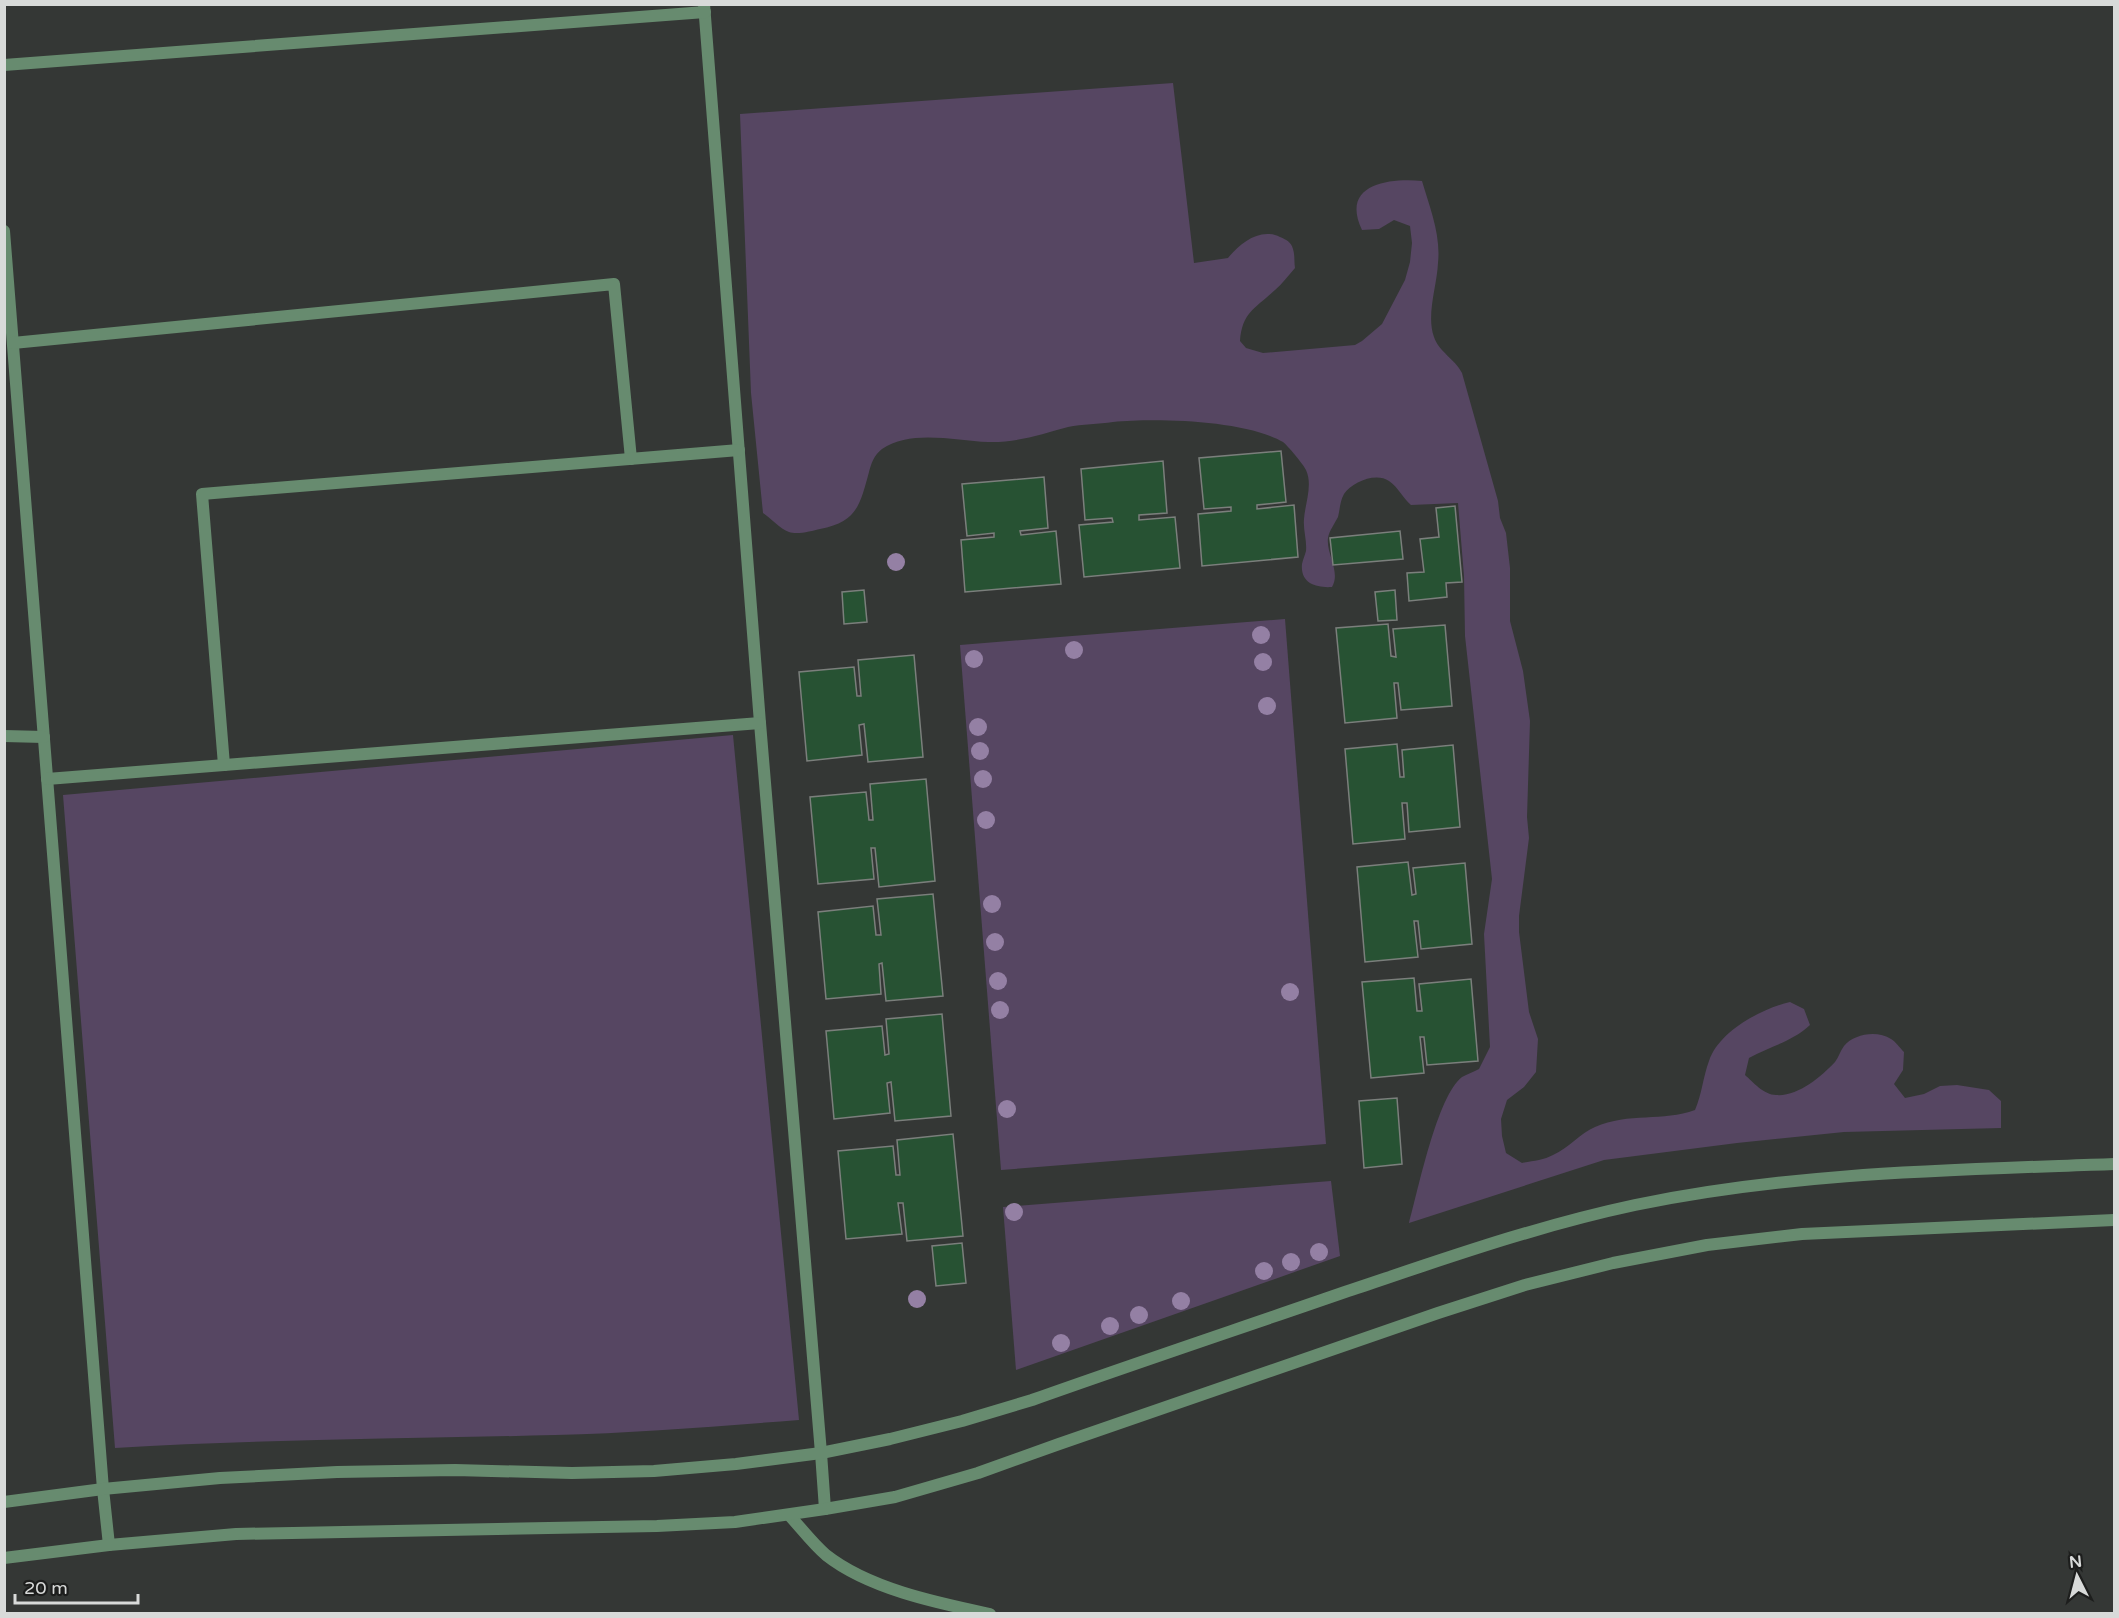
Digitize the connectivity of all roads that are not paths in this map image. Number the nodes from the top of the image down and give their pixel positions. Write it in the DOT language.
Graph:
graph roads {
  1 [pos="704,8"];
  2 [pos="4,65"];
  3 [pos="4,231"];
  4 [pos="13,343"];
  5 [pos="10,368"];
  6 [pos="739,450"];
  7 [pos="631,459"];
  8 [pos="760,723"];
  9 [pos="4,736"];
  10 [pos="44,737"];
  11 [pos="224,765"];
  12 [pos="47,779"];
  13 [pos="2115,1164"];
  14 [pos="2115,1220"];
  15 [pos="821,1454"];
  16 [pos="103,1489"];
  17 [pos="4,1502"];
  18 [pos="825,1509"];
  19 [pos="789,1515"];
  20 [pos="109,1545"];
  21 [pos="4,1558"];
  22 [pos="990,1614"];
  1 -- 2 [label="street"];
  1 -- 6 [label="street"];
  3 -- 4 [label="street"];
  4 -- 5 [label="street"];
  4 -- 7 [label="street"];
  5 -- 10 [label="street"];
  6 -- 7 [label="street"];
  6 -- 8 [label="street"];
  7 -- 11 [label="street"];
  8 -- 11 [label="street"];
  8 -- 15 [label="street"];
  9 -- 10 [label="street"];
  10 -- 12 [label="street"];
  11 -- 12 [label="street"];
  12 -- 16 [label="street"];
  13 -- 15 [label="street"];
  14 -- 18 [label="street"];
  15 -- 16 [label="street"];
  15 -- 18 [label="street"];
  16 -- 17 [label="street"];
  16 -- 20 [label="street"];
  18 -- 19 [label="street"];
  19 -- 20 [label="street"];
  19 -- 22 [label="street"];
  20 -- 21 [label="street"];
}
